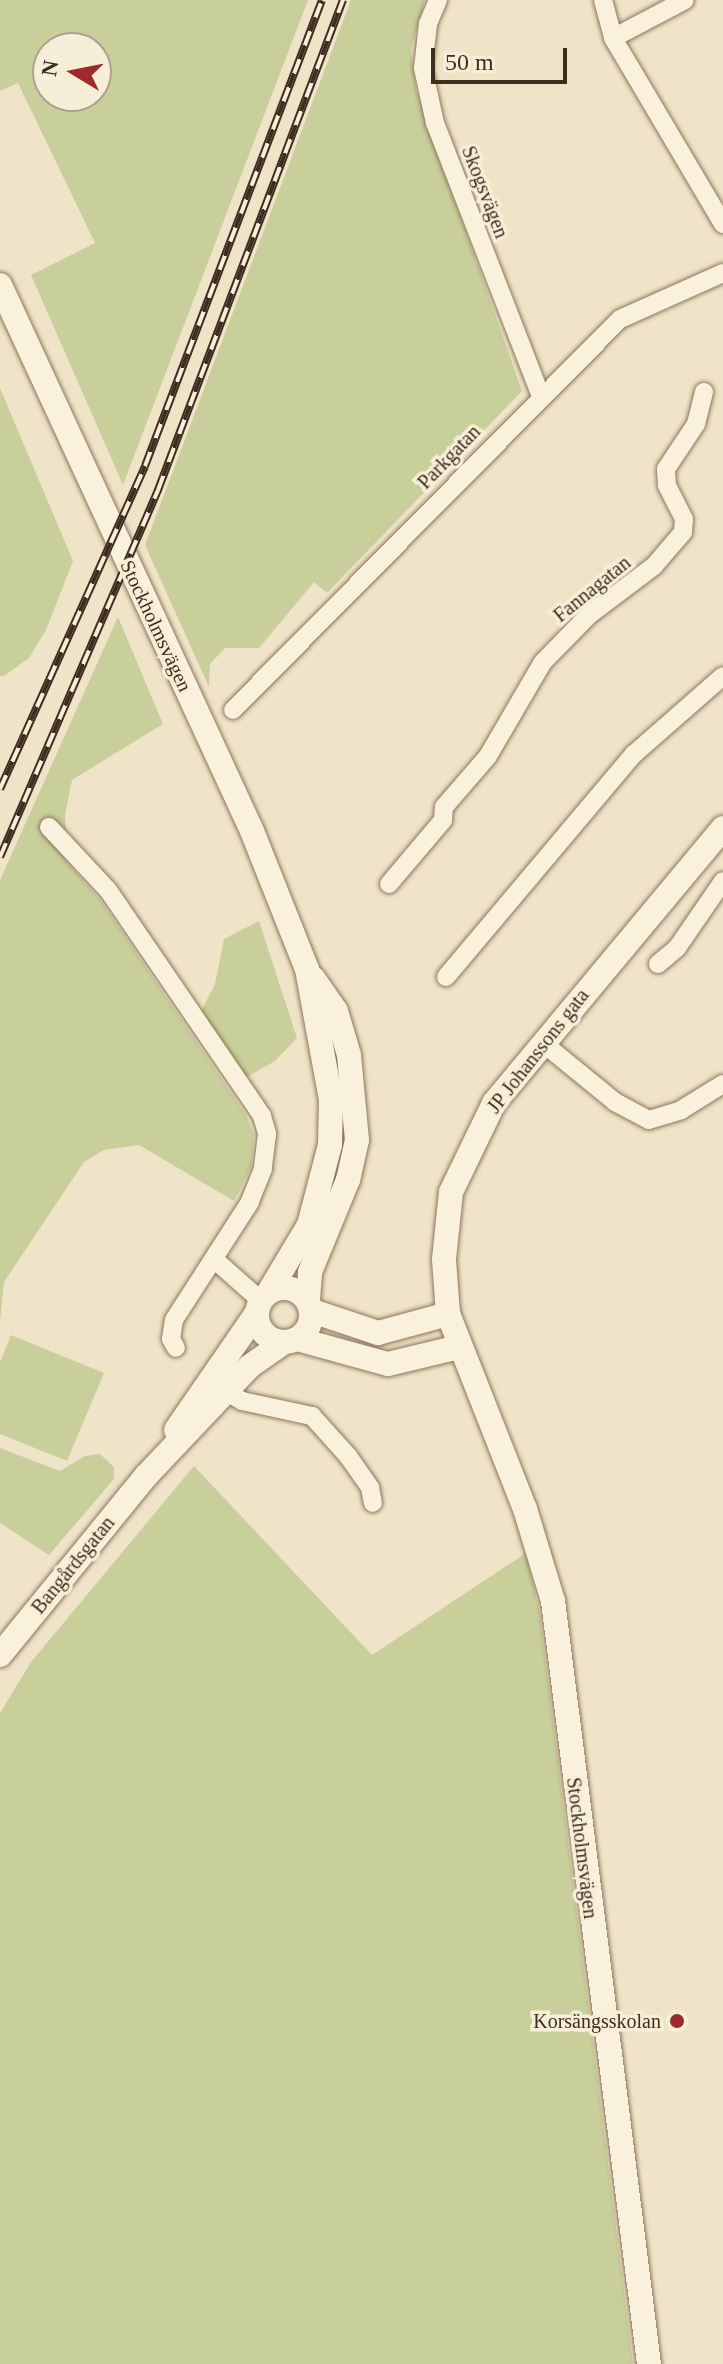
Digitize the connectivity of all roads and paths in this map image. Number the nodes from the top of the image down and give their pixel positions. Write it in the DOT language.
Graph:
graph roads {
  1 [pos="438,0"];
  2 [pos="603,0"];
  3 [pos="685,0"];
  4 [pos="613,38"];
  5 [pos="723,224"];
  6 [pos="723,273"];
  7 [pos="0,285"];
  8 [pos="704,392"];
  9 [pos="540,394"];
  10 [pos="723,676"];
  11 [pos="233,710"];
  12 [pos="49,827"];
  13 [pos="723,828"];
  14 [pos="723,881"];
  15 [pos="389,884"];
  16 [pos="658,964"];
  17 [pos="307,969"];
  18 [pos="446,977"];
  19 [pos="543,1043"];
  20 [pos="723,1084"];
  21 [pos="215,1260"];
  22 [pos="262,1301"];
  23 [pos="310,1306"];
  24 [pos="448,1314"];
  25 [pos="290,1341"];
  26 [pos="459,1347"];
  27 [pos="176,1348"];
  28 [pos="226,1392"];
  29 [pos="146,1476"];
  30 [pos="373,1503"];
  31 [pos="0,1655"];
  32 [pos="649,2364"];
  1 -- 9 [label="street, Skogsvägen"];
  2 -- 4 [label="street"];
  3 -- 4 [label="street"];
  4 -- 5 [label="street"];
  6 -- 9 [label="street, Parkgatan"];
  7 -- 17 [label="main road, Stockholmsvägen"];
  8 -- 15 [label="street, Fannagatan"];
  9 -- 11 [label="street, Parkgatan"];
  10 -- 18 [label="street"];
  12 -- 21 [label="street"];
  13 -- 19 [label="main road, JP Johanssons gata"];
  14 -- 16 [label="street"];
  17 -- 22 [label="main road, Stockholmsvägen"];
  17 -- 23 [label="main road, Stockholmsvägen"];
  19 -- 20 [label="street"];
  19 -- 24 [label="main road, JP Johanssons gata"];
  21 -- 22 [label="street"];
  21 -- 27 [label="street"];
  22 -- 23 [label="main road"];
  22 -- 25 [label="main road"];
  22 -- 29 [label="main road, Bangårdsgatan"];
  23 -- 24 [label="main road"];
  23 -- 25 [label="main road"];
  24 -- 26 [label="main road, Stockholmsvägen"];
  25 -- 26 [label="main road"];
  25 -- 28 [label="main road, Bangårdsgatan"];
  26 -- 32 [label="main road, Stockholmsvägen"];
  28 -- 29 [label="main road, Bangårdsgatan"];
  28 -- 30 [label="street"];
  29 -- 31 [label="main road, Bangårdsgatan"];
}
